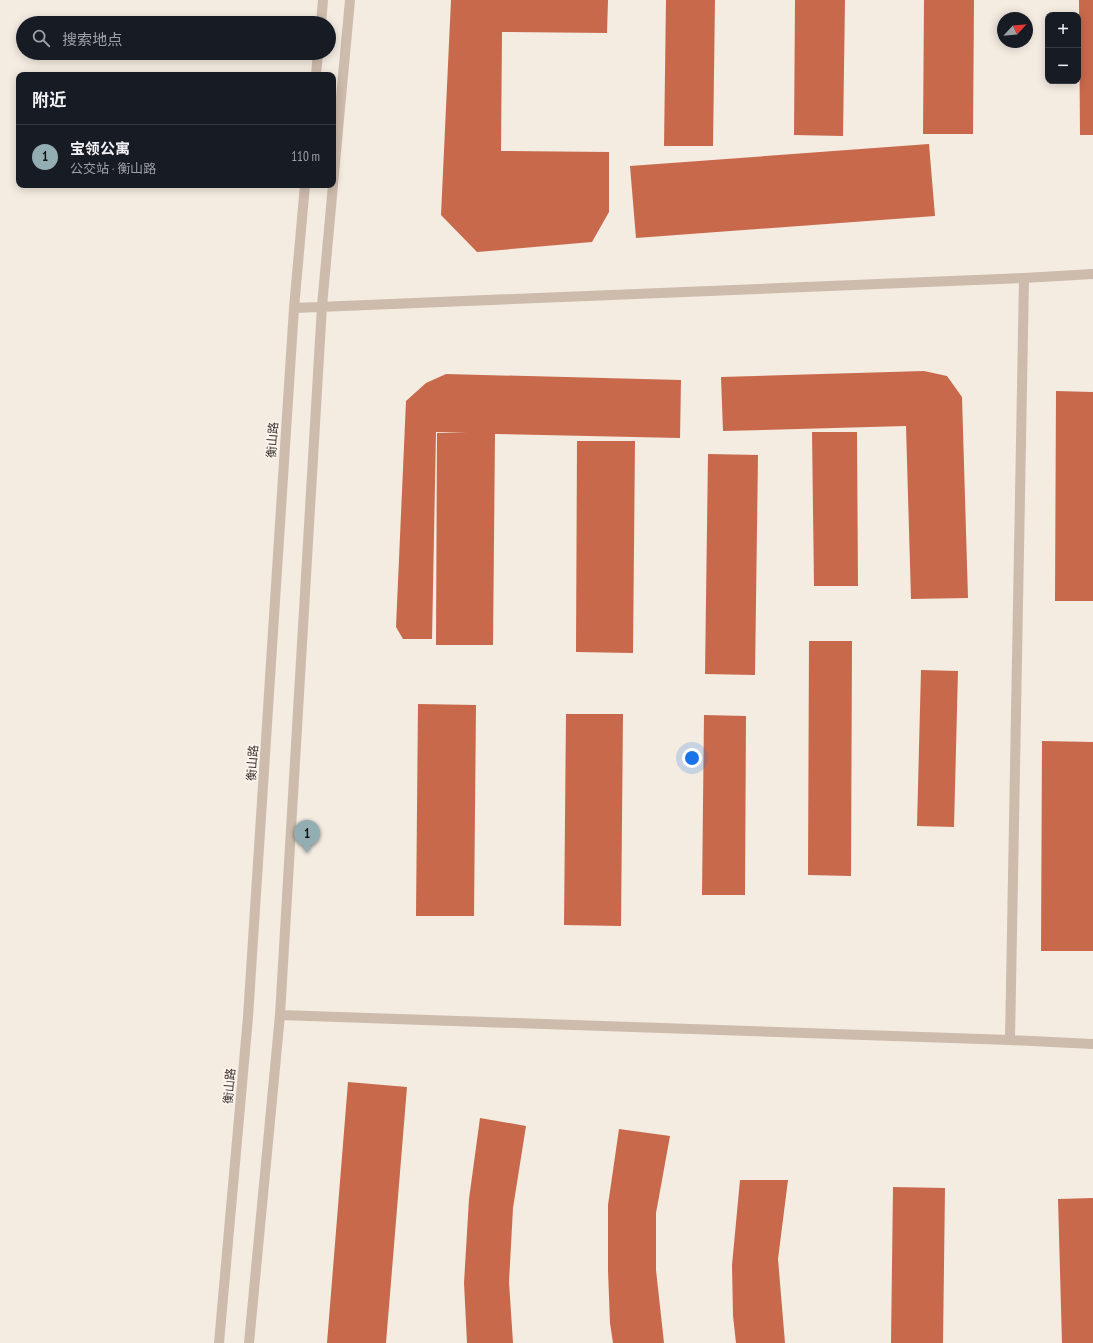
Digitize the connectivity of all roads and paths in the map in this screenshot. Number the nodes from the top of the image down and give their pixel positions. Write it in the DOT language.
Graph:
graph roads {
  1 [pos="323,0"];
  2 [pos="350,0"];
  3 [pos="322,16"];
  4 [pos="317,60"];
  5 [pos="316,72"];
  6 [pos="336,152"];
  7 [pos="305,188"];
  8 [pos="333,188"];
  9 [pos="1093,274"];
  10 [pos="1024,278"];
  11 [pos="322,306"];
  12 [pos="294,308"];
  13 [pos="280,1015"];
  14 [pos="1010,1040"];
  15 [pos="1093,1044"];
  16 [pos="219,1343"];
  17 [pos="249,1343"];
  1 -- 3 [label="street"];
  2 -- 6 [label="street"];
  4 -- 5 [label="street"];
  7 -- 12 [label="street, 衡山路"];
  8 -- 11 [label="street"];
  9 -- 10 [label="street"];
  10 -- 11 [label="street"];
  10 -- 14 [label="street"];
  11 -- 12 [label="street"];
  11 -- 13 [label="street"];
  12 -- 16 [label="street, 衡山路"];
  13 -- 14 [label="street"];
  13 -- 17 [label="street"];
  14 -- 15 [label="street"];
}
